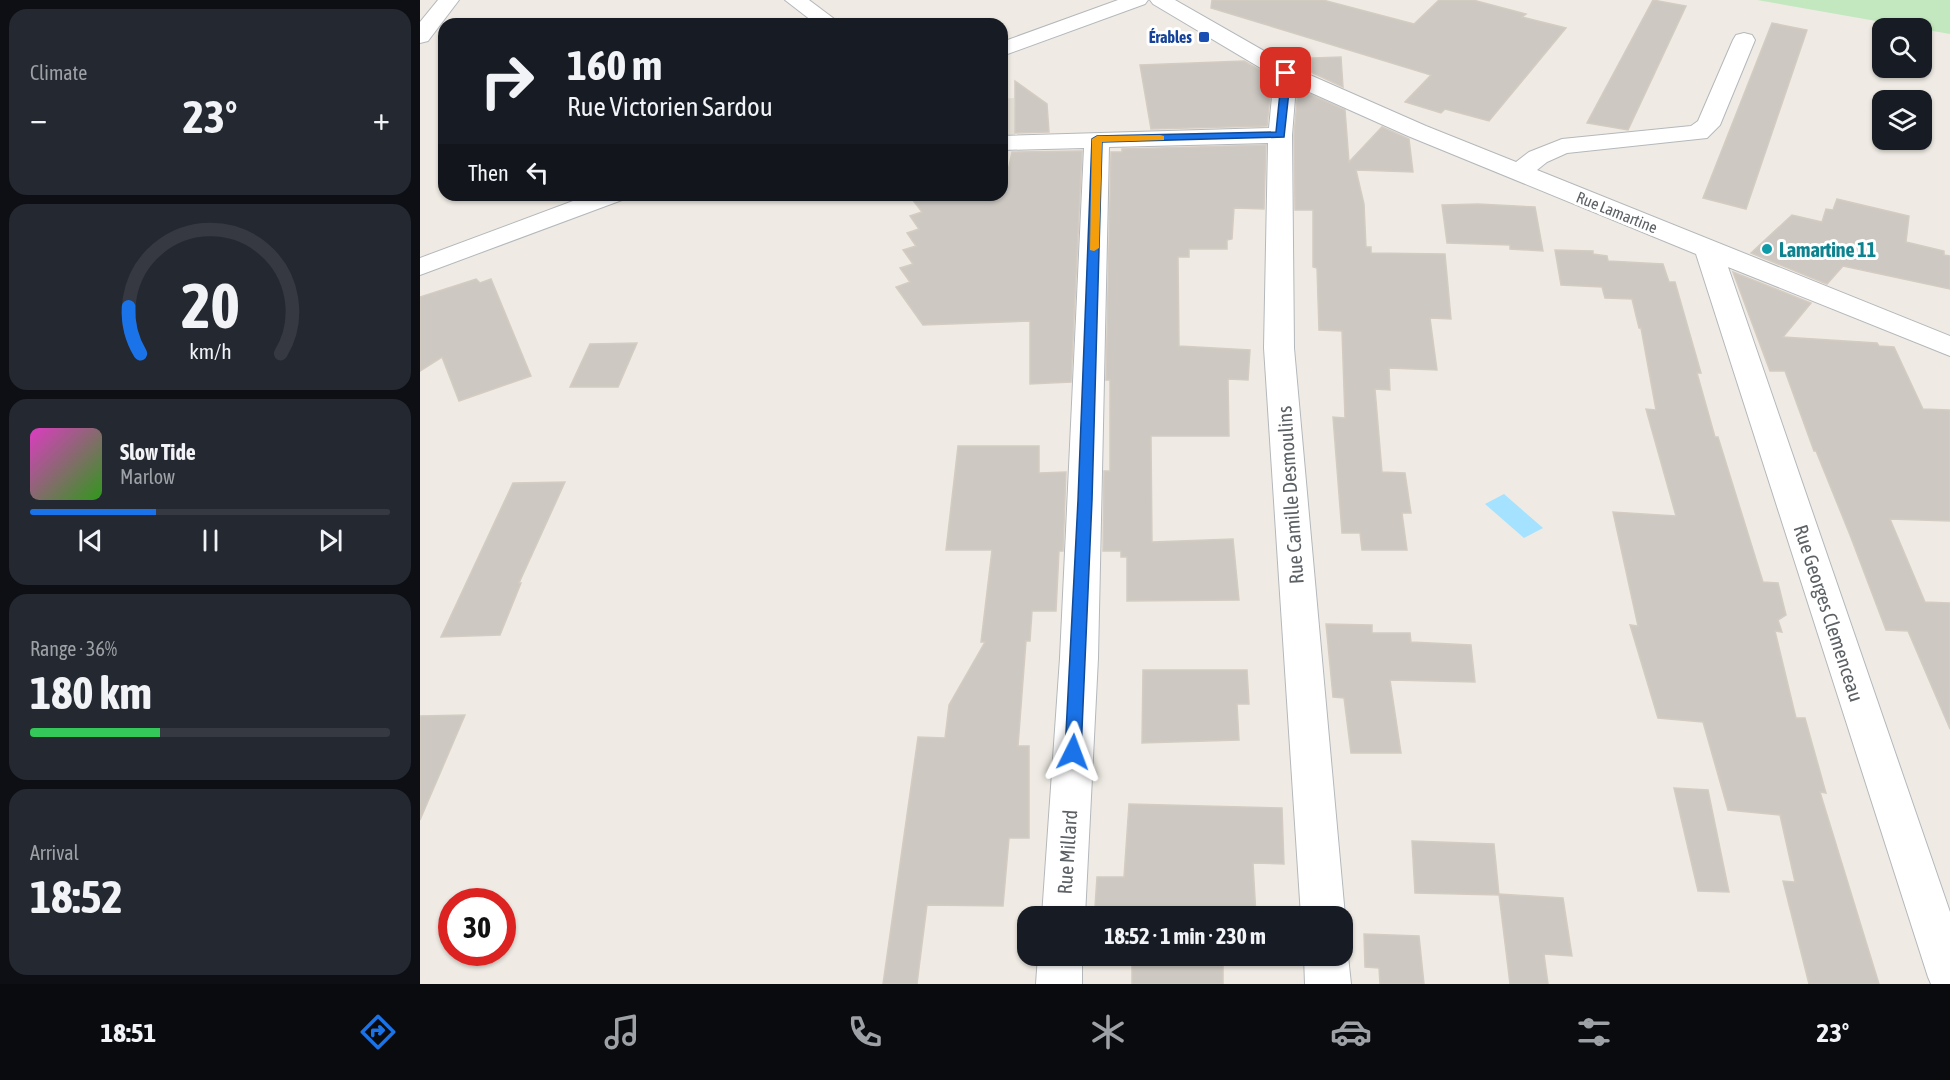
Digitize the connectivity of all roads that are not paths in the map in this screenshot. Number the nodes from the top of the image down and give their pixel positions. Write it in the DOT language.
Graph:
graph roads {
  1 [pos="449,0"];
  2 [pos="795,0"];
  3 [pos="1138,0"];
  4 [pos="1160,0"];
  5 [pos="821,18"];
  6 [pos="420,36"];
  7 [pos="1744,40"];
  8 [pos="1008,48"];
  9 [pos="1286,73"];
  10 [pos="1280,135"];
  11 [pos="1097,139"];
  12 [pos="1008,143"];
  13 [pos="1519,172"];
  14 [pos="597,201"];
  15 [pos="1708,249"];
  16 [pos="420,267"];
  17 [pos="1950,347"];
  18 [pos="1064,906"];
  19 [pos="1322,906"];
  20 [pos="1060,966"];
  21 [pos="1327,966"];
  22 [pos="1950,977"];
  23 [pos="1059,984"];
  24 [pos="1328,984"];
  1 -- 6 [label="street"];
  2 -- 5 [label="street"];
  3 -- 8 [label="street"];
  4 -- 9 [label="street, Rue Lamartine"];
  7 -- 13 [label="street"];
  9 -- 10 [label="street, Rue Camille Desmoulins"];
  9 -- 13 [label="street, Rue Lamartine"];
  10 -- 11 [label="street"];
  10 -- 19 [label="street, Rue Camille Desmoulins"];
  11 -- 12 [label="street"];
  11 -- 18 [label="street, Rue Millard"];
  13 -- 15 [label="street, Rue Lamartine"];
  14 -- 16 [label="street"];
  15 -- 17 [label="street, Rue Lamartine"];
  15 -- 22 [label="street, Rue Georges Clemenceau"];
  20 -- 23 [label="street"];
  21 -- 24 [label="street"];
}
